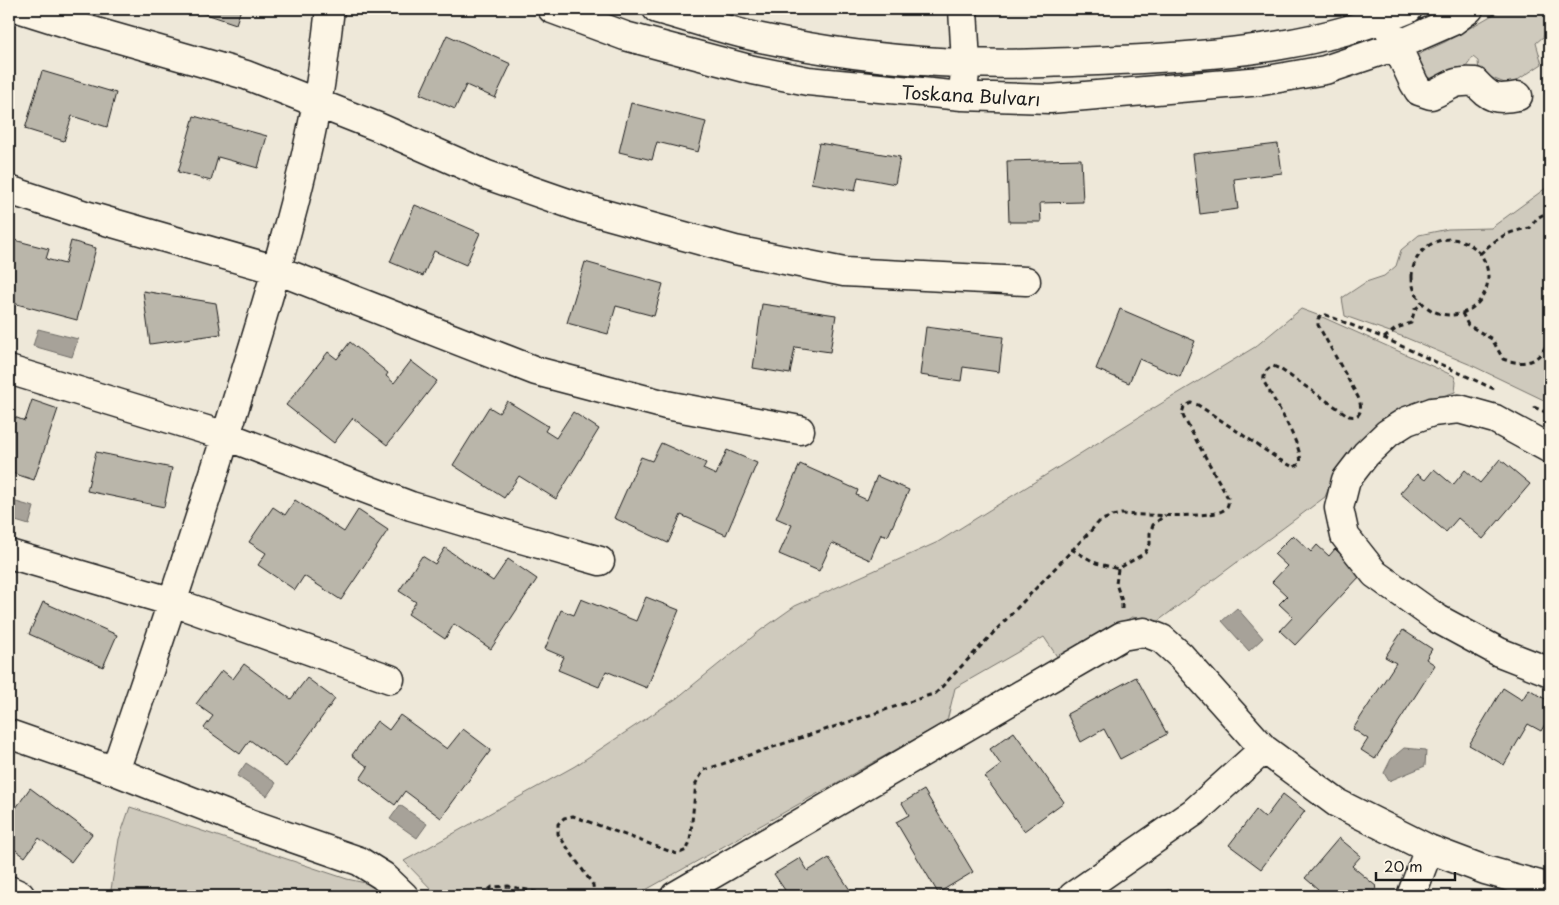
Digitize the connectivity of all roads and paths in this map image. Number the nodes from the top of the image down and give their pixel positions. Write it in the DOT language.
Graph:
graph roads {
  1 [pos="20,9"];
  2 [pos="330,9"];
  3 [pos="552,9"];
  4 [pos="657,9"];
  5 [pos="963,9"];
  6 [pos="1469,9"];
  7 [pos="1396,14"];
  8 [pos="1396,46"];
  9 [pos="966,63"];
  10 [pos="962,96"];
  11 [pos="1518,96"];
  12 [pos="317,103"];
  13 [pos="9,190"];
  14 [pos="1550,211"];
  15 [pos="1480,254"];
  16 [pos="277,270"];
  17 [pos="1026,281"];
  18 [pos="1422,304"];
  19 [pos="1462,313"];
  20 [pos="1550,333"];
  21 [pos="1384,338"];
  22 [pos="9,370"];
  23 [pos="1498,390"];
  24 [pos="1533,406"];
  25 [pos="1550,414"];
  26 [pos="800,430"];
  27 [pos="226,436"];
  28 [pos="1550,449"];
  29 [pos="1166,515"];
  30 [pos="1071,549"];
  31 [pos="9,554"];
  32 [pos="600,561"];
  33 [pos="1118,569"];
  34 [pos="173,602"];
  35 [pos="1122,636"];
  36 [pos="1550,672"];
  37 [pos="390,679"];
  38 [pos="9,734"];
  39 [pos="1264,749"];
  40 [pos="116,771"];
  41 [pos="1428,849"];
  42 [pos="1550,888"];
  43 [pos="404,896"];
  44 [pos="482,896"];
  45 [pos="555,896"];
  46 [pos="592,896"];
  47 [pos="675,896"];
  48 [pos="1073,896"];
  49 [pos="1411,896"];
  1 -- 12 [label="street"];
  2 -- 12 [label="street"];
  3 -- 10 [label="street, Toskana Bulvarı"];
  4 -- 9 [label="street, Toskana Bulvarı"];
  5 -- 9 [label="street"];
  6 -- 8 [label="street, Toskana Bulvarı"];
  7 -- 8 [label="street, Toskana Bulvarı"];
  7 -- 9 [label="street, Toskana Bulvarı"];
  8 -- 10 [label="street, Toskana Bulvarı"];
  8 -- 11 [label="street"];
  9 -- 10 [label="street"];
  12 -- 16 [label="street"];
  12 -- 17 [label="street"];
  13 -- 16 [label="street"];
  14 -- 15 [label="path"];
  15 -- 18 [label="path"];
  15 -- 19 [label="path"];
  16 -- 26 [label="street"];
  16 -- 27 [label="street"];
  18 -- 19 [label="path"];
  18 -- 21 [label="path"];
  19 -- 20 [label="path"];
  21 -- 23 [label="path"];
  21 -- 29 [label="path"];
  22 -- 27 [label="street"];
  24 -- 25 [label="path"];
  27 -- 32 [label="street"];
  27 -- 34 [label="street"];
  28 -- 36 [label="street"];
  29 -- 30 [label="path"];
  29 -- 33 [label="path"];
  30 -- 33 [label="path"];
  30 -- 46 [label="path"];
  31 -- 34 [label="street"];
  33 -- 35 [label="path"];
  34 -- 37 [label="street"];
  34 -- 40 [label="street"];
  35 -- 39 [label="street"];
  35 -- 47 [label="street"];
  38 -- 40 [label="street"];
  39 -- 41 [label="street"];
  39 -- 48 [label="street"];
  40 -- 43 [label="street"];
  41 -- 42 [label="street"];
  41 -- 49 [label="street"];
  44 -- 45 [label="path"];
}
